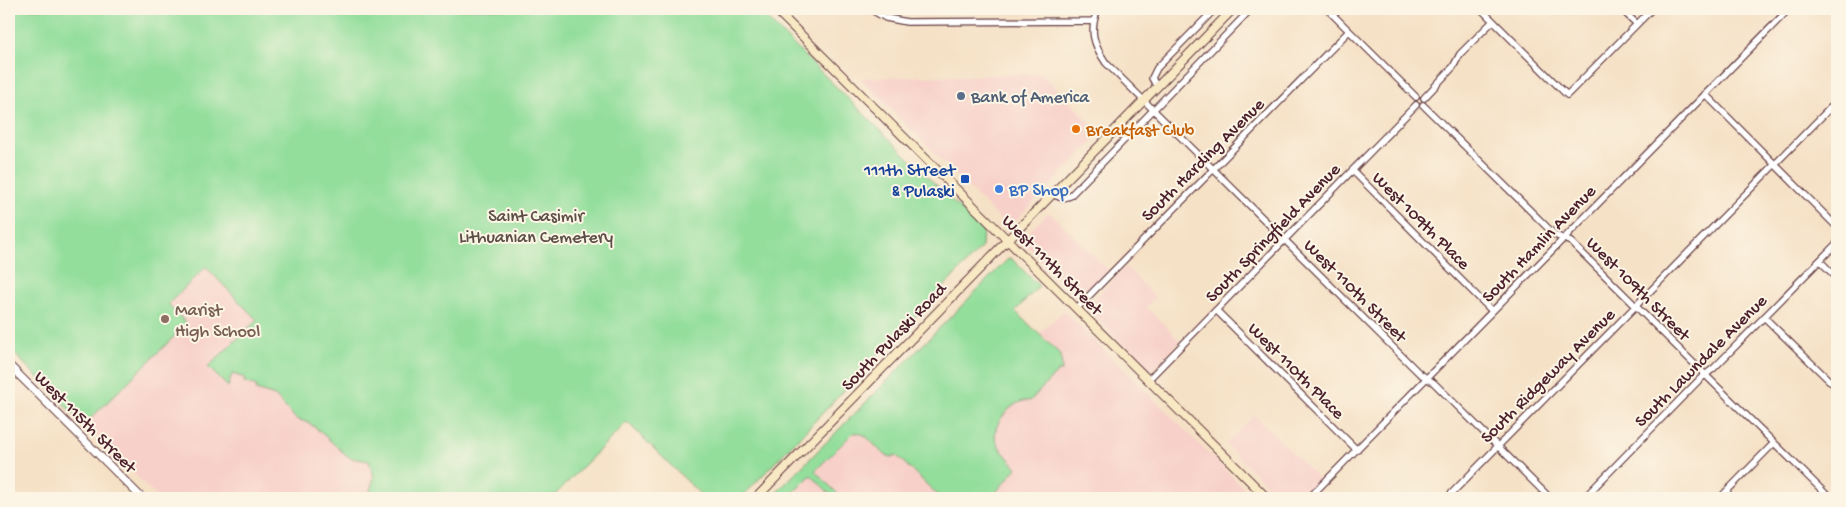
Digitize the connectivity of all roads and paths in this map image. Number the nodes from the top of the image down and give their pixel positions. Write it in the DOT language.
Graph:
graph roads {
  1 [pos="775,9"];
  2 [pos="870,9"];
  3 [pos="1098,9"];
  4 [pos="1215,9"];
  5 [pos="1233,9"];
  6 [pos="1251,9"];
  7 [pos="1327,9"];
  8 [pos="1481,9"];
  9 [pos="1621,9"];
  10 [pos="1652,9"];
  11 [pos="1789,9"];
  12 [pos="1093,21"];
  13 [pos="1493,21"];
  14 [pos="1637,24"];
  15 [pos="1350,31"];
  16 [pos="1157,87"];
  17 [pos="1705,94"];
  18 [pos="1416,97"];
  19 [pos="1424,98"];
  20 [pos="1837,100"];
  21 [pos="1143,101"];
  22 [pos="1420,105"];
  23 [pos="1153,110"];
  24 [pos="1775,164"];
  25 [pos="1213,170"];
  26 [pos="1352,171"];
  27 [pos="1052,194"];
  28 [pos="1837,226"];
  29 [pos="1564,239"];
  30 [pos="1008,240"];
  31 [pos="1285,240"];
  32 [pos="1837,243"];
  33 [pos="1820,261"];
  34 [pos="1837,278"];
  35 [pos="1636,306"];
  36 [pos="1076,308"];
  37 [pos="1216,310"];
  38 [pos="1492,311"];
  39 [pos="1764,317"];
  40 [pos="9,365"];
  41 [pos="1705,375"];
  42 [pos="1427,378"];
  43 [pos="1148,380"];
  44 [pos="1837,388"];
  45 [pos="1774,443"];
  46 [pos="1498,446"];
  47 [pos="1356,450"];
  48 [pos="142,498"];
  49 [pos="756,498"];
  50 [pos="1268,498"];
  51 [pos="1309,498"];
  52 [pos="1446,498"];
  53 [pos="1550,498"];
  54 [pos="1584,498"];
  55 [pos="1720,498"];
  56 [pos="1830,498"];
  1 -- 30 [label="main road, West 111th Street"];
  2 -- 12 [label="street"];
  3 -- 12 [label="street"];
  4 -- 16 [label="street"];
  5 -- 16 [label="main road, South Pulaski Road"];
  6 -- 23 [label="street"];
  7 -- 15 [label="street"];
  8 -- 13 [label="street"];
  9 -- 14 [label="street"];
  10 -- 14 [label="street"];
  11 -- 17 [label="street, South Hamlin Avenue"];
  12 -- 21 [label="street, West 110th Street"];
  13 -- 14 [label="street"];
  13 -- 19 [label="street"];
  15 -- 18 [label="street"];
  15 -- 25 [label="street, South Harding Avenue"];
  16 -- 21 [label="main road, South Pulaski Road"];
  17 -- 24 [label="street"];
  17 -- 29 [label="street, South Hamlin Avenue"];
  18 -- 19 [label="street"];
  18 -- 22 [label="street"];
  19 -- 22 [label="street"];
  20 -- 24 [label="street, South Ridgeway Avenue"];
  21 -- 23 [label="street, West 110th Street"];
  21 -- 27 [label="main road, South Pulaski Road"];
  22 -- 26 [label="street, South Springfield Avenue"];
  22 -- 29 [label="street, West 109th Street"];
  23 -- 25 [label="street, West 110th Street"];
  23 -- 27 [label="street"];
  24 -- 28 [label="street"];
  24 -- 35 [label="street, South Ridgeway Avenue"];
  25 -- 31 [label="street, West 110th Street"];
  25 -- 36 [label="street, South Harding Avenue"];
  26 -- 31 [label="street, South Springfield Avenue"];
  26 -- 38 [label="street, West 109th Place"];
  27 -- 30 [label="main road, South Pulaski Road"];
  29 -- 35 [label="street, West 109th Street"];
  29 -- 38 [label="street, South Hamlin Avenue"];
  30 -- 36 [label="main road, West 111th Street"];
  30 -- 49 [label="main road, South Pulaski Road"];
  31 -- 37 [label="street, South Springfield Avenue"];
  31 -- 42 [label="street, West 110th Street"];
  32 -- 33 [label="street, South Lawndale Avenue"];
  33 -- 34 [label="street"];
  33 -- 39 [label="street, South Lawndale Avenue"];
  35 -- 41 [label="street, West 109th Street"];
  35 -- 46 [label="street, South Ridgeway Avenue"];
  36 -- 43 [label="main road, West 111th Street"];
  37 -- 43 [label="street, South Springfield Avenue"];
  37 -- 47 [label="street, West 110th Place"];
  38 -- 42 [label="street, South Hamlin Avenue"];
  39 -- 41 [label="street, South Lawndale Avenue"];
  39 -- 44 [label="street"];
  40 -- 48 [label="street, West 115th Street"];
  41 -- 45 [label="street, West 109th Street"];
  41 -- 54 [label="street, South Lawndale Avenue"];
  42 -- 46 [label="street, West 110th Street"];
  42 -- 47 [label="street, South Hamlin Avenue"];
  43 -- 50 [label="main road, West 111th Street"];
  45 -- 55 [label="street"];
  45 -- 56 [label="street, West 109th Street"];
  46 -- 52 [label="street, South Ridgeway Avenue"];
  46 -- 53 [label="street, West 110th Street"];
  47 -- 51 [label="street, South Hamlin Avenue"];
}
